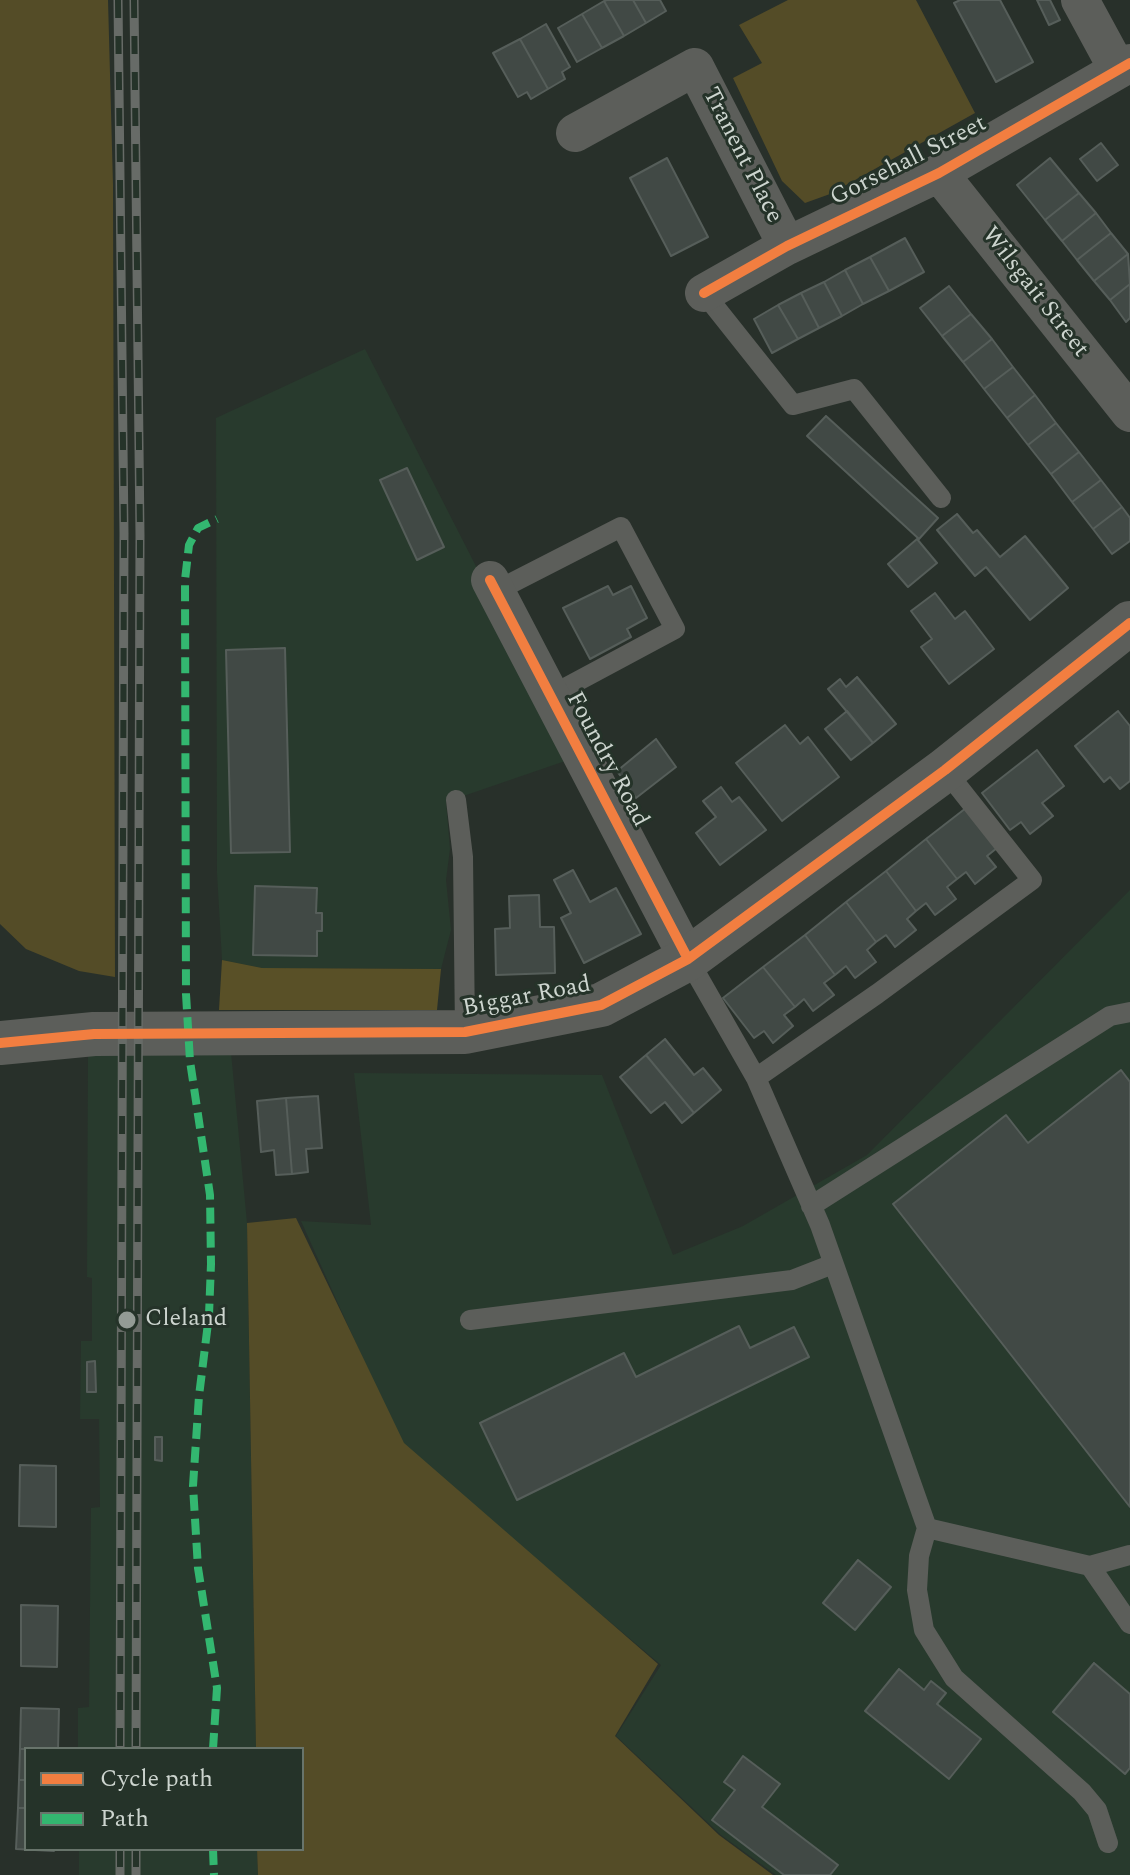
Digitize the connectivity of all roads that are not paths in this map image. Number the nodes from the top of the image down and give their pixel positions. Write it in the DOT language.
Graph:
graph roads {
  1 [pos="1080,0"];
  2 [pos="1124,67"];
  3 [pos="575,133"];
  4 [pos="939,173"];
  5 [pos="787,246"];
  6 [pos="704,293"];
  7 [pos="1130,413"];
  8 [pos="941,498"];
  9 [pos="493,586"];
  10 [pos="1130,623"];
  11 [pos="550,696"];
  12 [pos="945,770"];
  13 [pos="456,800"];
  14 [pos="688,959"];
  15 [pos="1130,1012"];
  16 [pos="465,1032"];
  17 [pos="0,1043"];
  18 [pos="756,1078"];
  19 [pos="811,1206"];
  20 [pos="833,1264"];
  21 [pos="470,1320"];
  22 [pos="927,1528"];
  23 [pos="1130,1555"];
  24 [pos="1090,1566"];
  25 [pos="1130,1624"];
  26 [pos="1108,1843"];
  1 -- 2 [label="street"];
  2 -- 4 [label="street, Gorsehall Street"];
  3 -- 5 [label="street, Tranent Place"];
  4 -- 5 [label="street, Gorsehall Street"];
  4 -- 7 [label="street, Wilsgait Street"];
  5 -- 6 [label="street, Gorsehall Street"];
  6 -- 8 [label="lane"];
  9 -- 11 [label="street, Foundry Road"];
  9 -- 11 [label="lane"];
  10 -- 12 [label="street, Biggar Road"];
  11 -- 14 [label="street, Foundry Road"];
  12 -- 14 [label="street, Biggar Road"];
  12 -- 18 [label="lane"];
  13 -- 16 [label="lane"];
  14 -- 16 [label="street, Biggar Road"];
  14 -- 18 [label="lane"];
  15 -- 19 [label="lane"];
  16 -- 17 [label="street, Biggar Road"];
  18 -- 19 [label="lane"];
  19 -- 20 [label="lane"];
  20 -- 21 [label="lane"];
  20 -- 22 [label="lane"];
  22 -- 24 [label="lane"];
  22 -- 26 [label="lane"];
  23 -- 24 [label="lane"];
  24 -- 25 [label="lane"];
}
